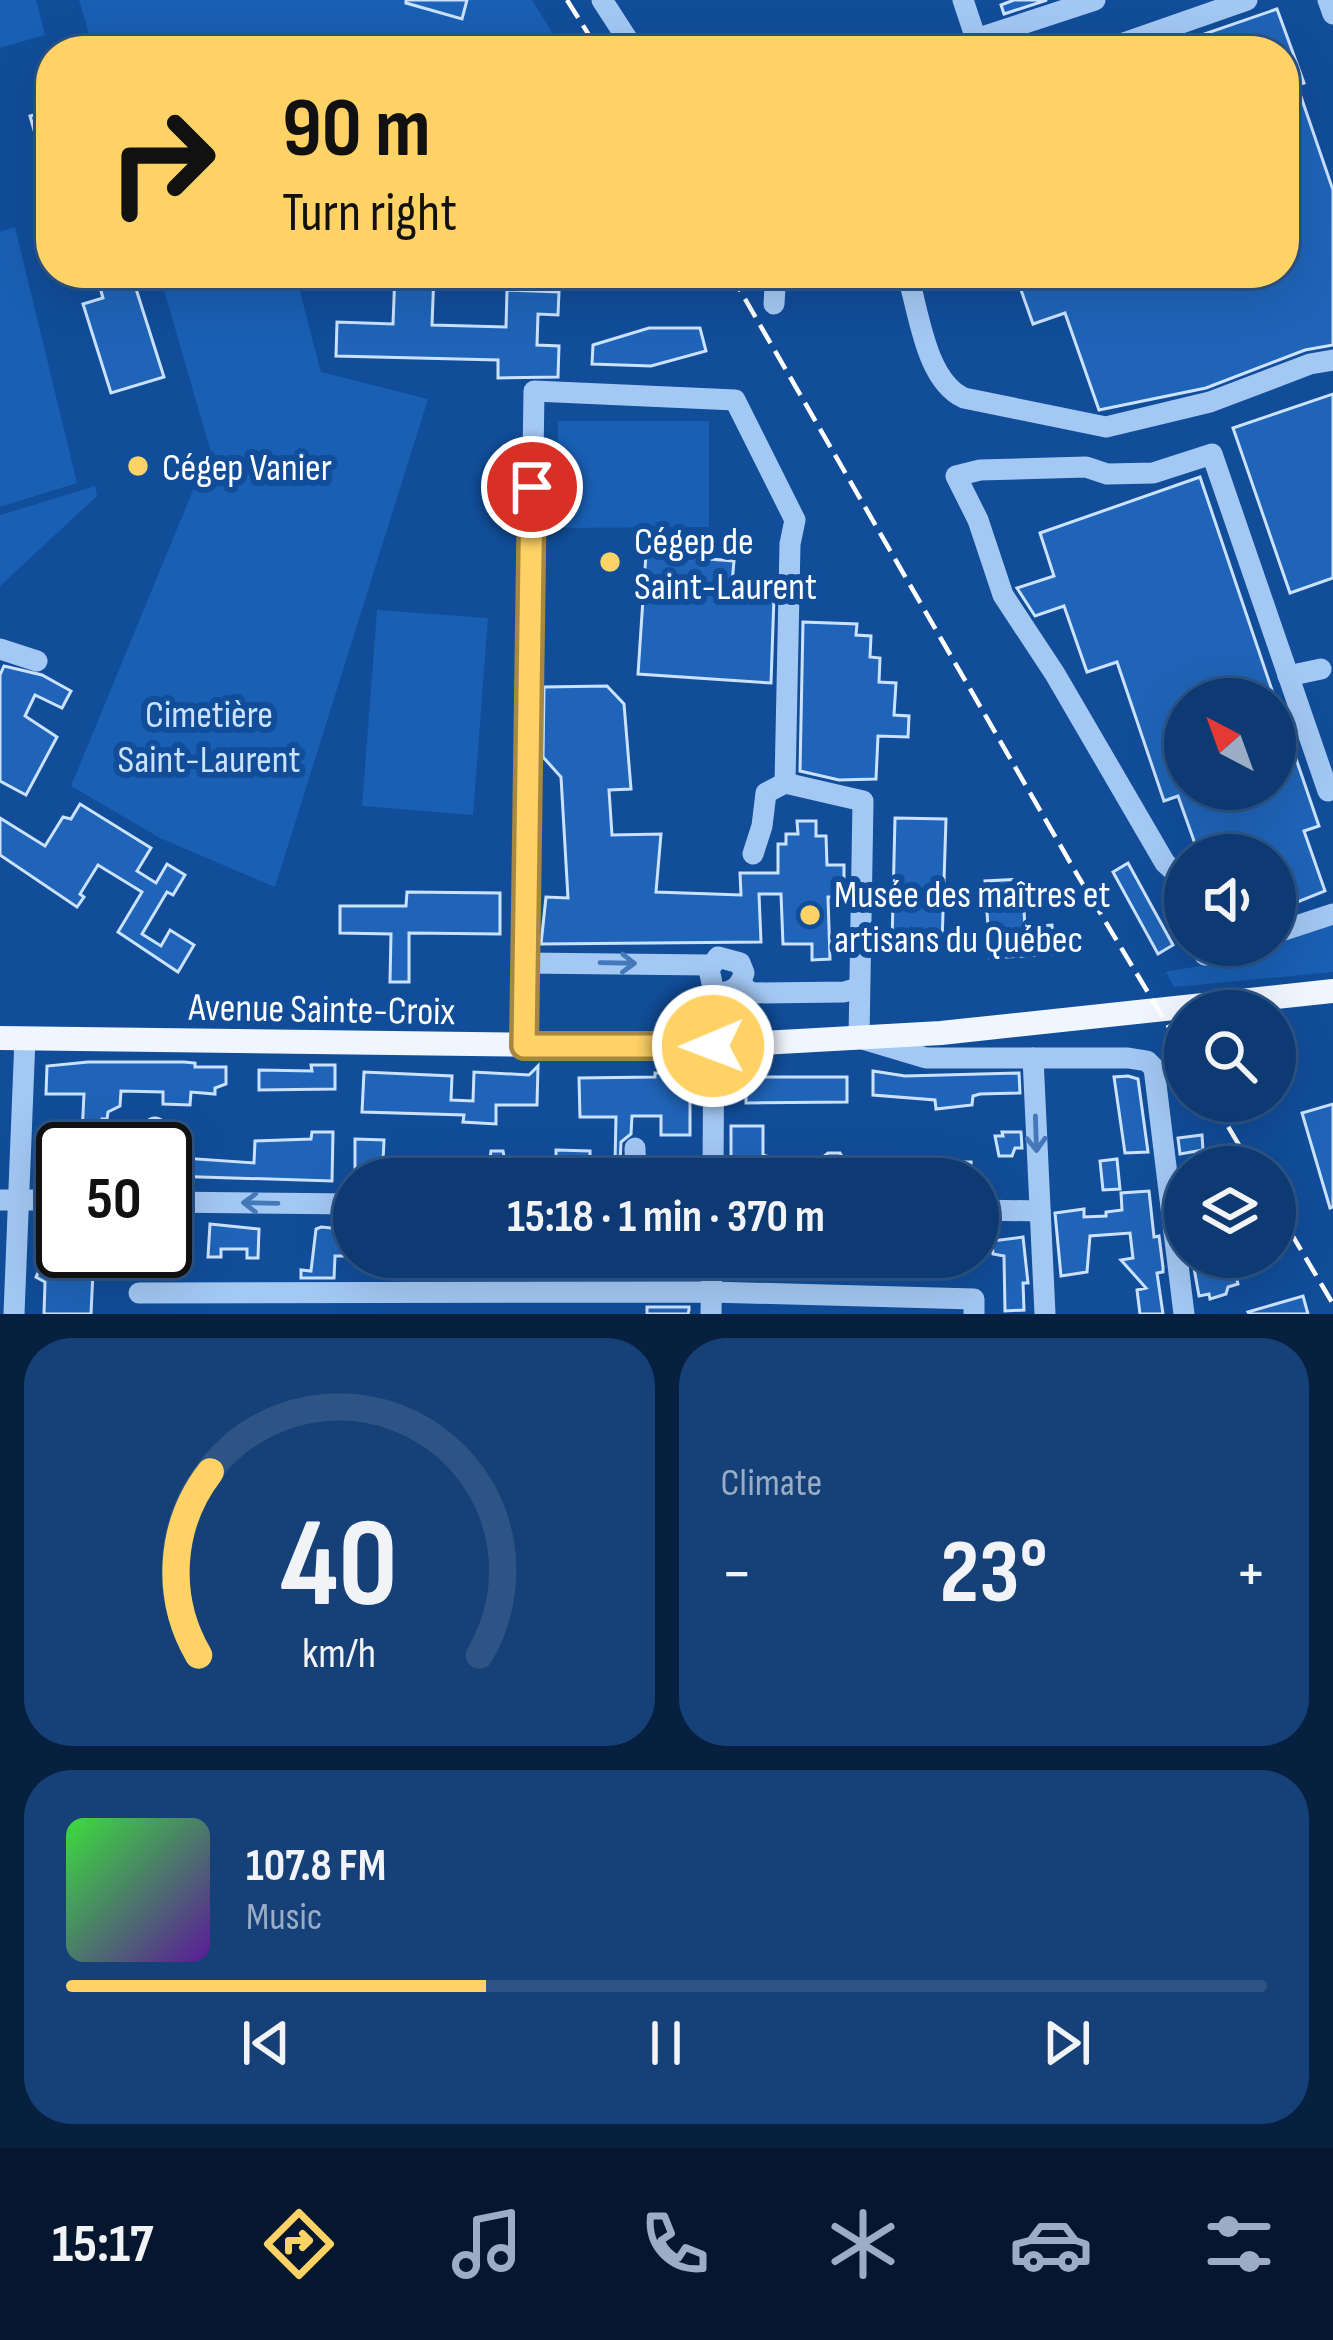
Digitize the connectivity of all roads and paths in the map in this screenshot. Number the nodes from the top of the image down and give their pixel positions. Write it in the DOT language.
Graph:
graph roads {
  1 [pos="602,0"];
  2 [pos="963,0"];
  3 [pos="1095,0"];
  4 [pos="1247,0"];
  5 [pos="1328,0"];
  6 [pos="1333,14"];
  7 [pos="625,36"];
  8 [pos="975,36"];
  9 [pos="1001,36"];
  10 [pos="1144,36"];
  11 [pos="775,288"];
  12 [pos="912,288"];
  13 [pos="774,304"];
  14 [pos="1333,360"];
  15 [pos="0,649"];
  16 [pos="37,661"];
  17 [pos="1321,669"];
  18 [pos="1288,676"];
  19 [pos="785,784"];
  20 [pos="1331,796"];
  21 [pos="753,854"];
  22 [pos="1164,861"];
  23 [pos="1333,914"];
  24 [pos="1296,926"];
  25 [pos="525,963"];
  26 [pos="710,965"];
  27 [pos="740,985"];
  28 [pos="858,988"];
  29 [pos="1333,991"];
  30 [pos="714,993"];
  31 [pos="12,1038"];
  32 [pos="859,1038"];
  33 [pos="524,1046"];
  34 [pos="713,1046"];
  35 [pos="1034,1058"];
  36 [pos="635,1148"];
  37 [pos="635,1158"];
  38 [pos="706,1158"];
  39 [pos="9,1200"];
  40 [pos="192,1202"];
  41 [pos="333,1204"];
  42 [pos="999,1210"];
  43 [pos="1040,1211"];
  44 [pos="7,1280"];
  45 [pos="140,1293"];
  46 [pos="711,1303"];
  47 [pos="14,1314"];
  48 [pos="974,1314"];
  49 [pos="1046,1314"];
  50 [pos="1184,1314"];
  1 -- 7 [label="street"];
  2 -- 8 [label="street"];
  3 -- 9 [label="street"];
  4 -- 10 [label="street"];
  5 -- 6 [label="street"];
  11 -- 13 [label="street"];
  12 -- 14 [label="street"];
  15 -- 16 [label="street"];
  17 -- 18 [label="street"];
  18 -- 20 [label="street"];
  18 -- 22 [label="street"];
  19 -- 21 [label="street"];
  19 -- 25 [label="street"];
  19 -- 28 [label="street"];
  23 -- 24 [label="street"];
  25 -- 26 [label="street, one-way"];
  25 -- 33 [label="street"];
  26 -- 27 [label="street"];
  26 -- 30 [label="street"];
  27 -- 28 [label="street"];
  27 -- 30 [label="street"];
  28 -- 32 [label="street"];
  29 -- 32 [label="main road, Avenue Sainte-Croix"];
  30 -- 34 [label="street"];
  31 -- 33 [label="main road, Avenue Sainte-Croix"];
  31 -- 39 [label="street"];
  32 -- 34 [label="main road, Avenue Sainte-Croix"];
  32 -- 35 [label="street, Avenue Sainte-Croix"];
  33 -- 34 [label="main road, Avenue Sainte-Croix"];
  34 -- 38 [label="street"];
  35 -- 43 [label="street, one-way"];
  35 -- 50 [label="street, Avenue Sainte-Croix"];
  36 -- 37 [label="street"];
  39 -- 44 [label="street"];
  41 -- 40 [label="street, one-way"];
  42 -- 43 [label="street"];
  43 -- 49 [label="street"];
  44 -- 47 [label="street"];
  45 -- 46 [label="street"];
  46 -- 48 [label="street"];
}
